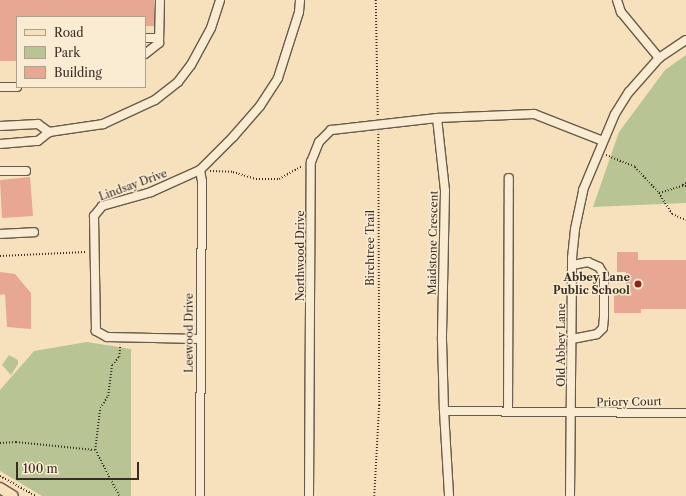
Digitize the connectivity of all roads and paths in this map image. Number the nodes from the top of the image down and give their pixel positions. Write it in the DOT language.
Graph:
graph roads {
  1 [pos="160,0"];
  2 [pos="220,0"];
  3 [pos="300,0"];
  4 [pos="376,0"];
  5 [pos="617,0"];
  6 [pos="146,38"];
  7 [pos="159,38"];
  8 [pos="686,40"];
  9 [pos="146,53"];
  10 [pos="659,58"];
  11 [pos="0,87"];
  12 [pos="16,87"];
  13 [pos="437,118"];
  14 [pos="378,125"];
  15 [pos="0,126"];
  16 [pos="49,132"];
  17 [pos="603,141"];
  18 [pos="0,144"];
  19 [pos="599,152"];
  20 [pos="311,162"];
  21 [pos="200,170"];
  22 [pos="26,171"];
  23 [pos="0,172"];
  24 [pos="509,178"];
  25 [pos="686,183"];
  26 [pos="682,186"];
  27 [pos="686,186"];
  28 [pos="659,193"];
  29 [pos="686,220"];
  30 [pos="34,232"];
  31 [pos="0,234"];
  32 [pos="94,251"];
  33 [pos="0,256"];
  34 [pos="572,265"];
  35 [pos="120,337"];
  36 [pos="200,339"];
  37 [pos="572,339"];
  38 [pos="444,411"];
  39 [pos="508,412"];
  40 [pos="686,412"];
  41 [pos="572,414"];
  42 [pos="0,443"];
  43 [pos="95,450"];
  44 [pos="0,476"];
  45 [pos="0,488"];
  46 [pos="13,496"];
  47 [pos="36,496"];
  48 [pos="119,496"];
  49 [pos="200,496"];
  50 [pos="309,496"];
  51 [pos="374,496"];
  52 [pos="449,496"];
  53 [pos="570,496"];
  1 -- 7 [label="street"];
  2 -- 16 [label="street"];
  3 -- 21 [label="street, Lindsay Drive"];
  4 -- 14 [label="path, Birchtree Trail"];
  5 -- 10 [label="street"];
  6 -- 7 [label="street"];
  7 -- 9 [label="street"];
  8 -- 10 [label="street, Old Abbey Lane"];
  10 -- 17 [label="street, Old Abbey Lane"];
  11 -- 12 [label="street"];
  13 -- 14 [label="street, Northwood Drive"];
  13 -- 17 [label="street"];
  13 -- 38 [label="street, Maidstone Crescent"];
  14 -- 20 [label="street, Northwood Drive"];
  14 -- 51 [label="path, Birchtree Trail"];
  15 -- 16 [label="street"];
  16 -- 18 [label="street"];
  17 -- 19 [label="street, Old Abbey Lane"];
  19 -- 28 [label="path"];
  19 -- 34 [label="street, Old Abbey Lane"];
  20 -- 21 [label="path"];
  20 -- 50 [label="street, Northwood Drive"];
  21 -- 32 [label="street, Lindsay Drive"];
  21 -- 36 [label="street, Leewood Drive"];
  22 -- 23 [label="street"];
  24 -- 39 [label="street"];
  25 -- 26 [label="path"];
  26 -- 27 [label="path"];
  26 -- 28 [label="path"];
  28 -- 29 [label="path"];
  30 -- 31 [label="street"];
  32 -- 33 [label="path"];
  32 -- 35 [label="street, Lindsay Drive"];
  34 -- 37 [label="street, Old Abbey Lane"];
  34 -- 37 [label="street"];
  35 -- 36 [label="street, Lindsay Drive"];
  35 -- 43 [label="path"];
  36 -- 49 [label="street, Leewood Drive"];
  37 -- 41 [label="street, Old Abbey Lane"];
  38 -- 39 [label="street"];
  38 -- 52 [label="street, Maidstone Crescent"];
  39 -- 41 [label="street"];
  40 -- 41 [label="street, Priory Court"];
  41 -- 53 [label="street, Old Abbey Lane"];
  42 -- 43 [label="path"];
  43 -- 48 [label="path"];
  44 -- 47 [label="path"];
  45 -- 46 [label="main road"];
}
